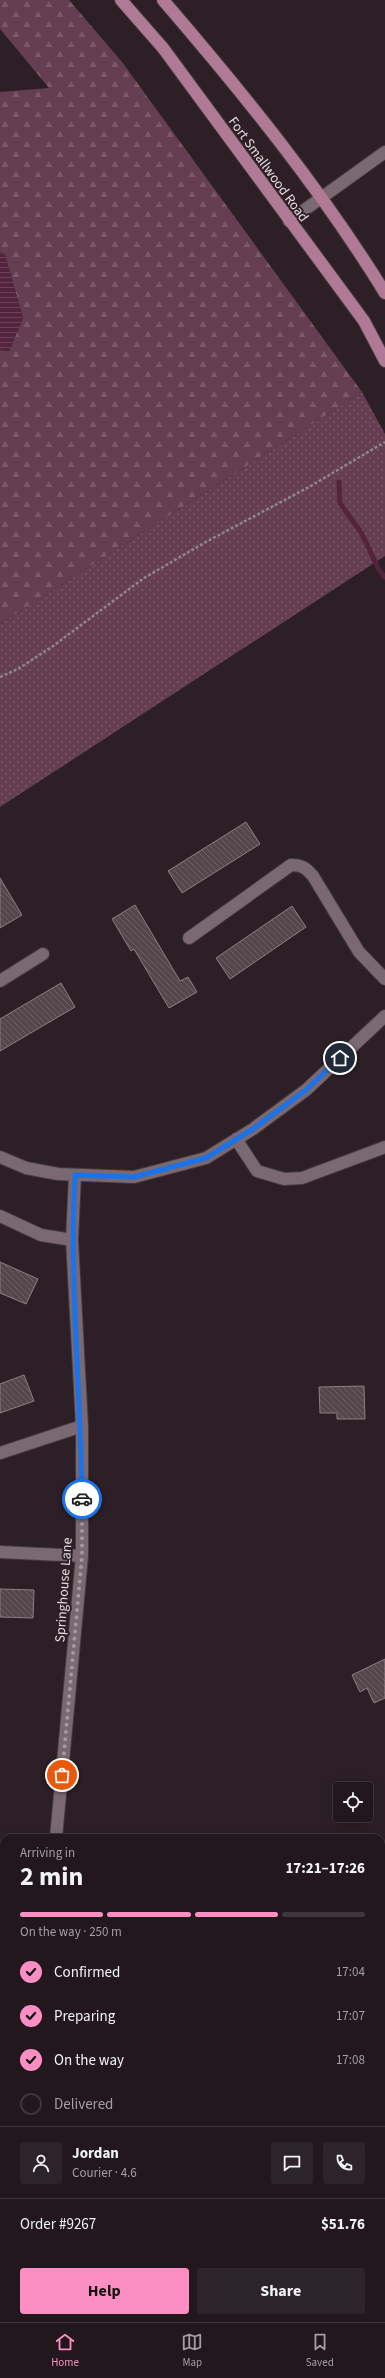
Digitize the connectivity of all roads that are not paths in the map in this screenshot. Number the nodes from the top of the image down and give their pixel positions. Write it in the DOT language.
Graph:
graph roads {
  1 [pos="121,0"];
  2 [pos="163,0"];
  3 [pos="385,152"];
  4 [pos="322,198"];
  5 [pos="289,221"];
  6 [pos="385,293"];
  7 [pos="385,361"];
  8 [pos="189,938"];
  9 [pos="43,954"];
  10 [pos="385,979"];
  11 [pos="0,982"];
  12 [pos="385,1016"];
  13 [pos="236,1139"];
  14 [pos="385,1147"];
  15 [pos="0,1157"];
  16 [pos="75,1175"];
  17 [pos="0,1216"];
  18 [pos="72,1240"];
  19 [pos="82,1426"];
  20 [pos="0,1453"];
  21 [pos="0,1552"];
  22 [pos="82,1556"];
  23 [pos="56,1834"];
  1 -- 5 [label="main road, Fort Smallwood Road"];
  2 -- 4 [label="main road, Fort Smallwood Road"];
  3 -- 4 [label="street"];
  4 -- 5 [label="street"];
  4 -- 6 [label="main road, Fort Smallwood Road"];
  5 -- 7 [label="main road, Fort Smallwood Road"];
  8 -- 10 [label="street"];
  9 -- 11 [label="street"];
  12 -- 13 [label="street"];
  13 -- 14 [label="street"];
  13 -- 16 [label="street"];
  15 -- 16 [label="street"];
  16 -- 18 [label="street, Springhouse Lane"];
  17 -- 18 [label="street"];
  18 -- 19 [label="street, Springhouse Lane"];
  19 -- 20 [label="street"];
  19 -- 22 [label="street, Springhouse Lane"];
  21 -- 22 [label="street"];
  22 -- 23 [label="street, Springhouse Lane"];
}
